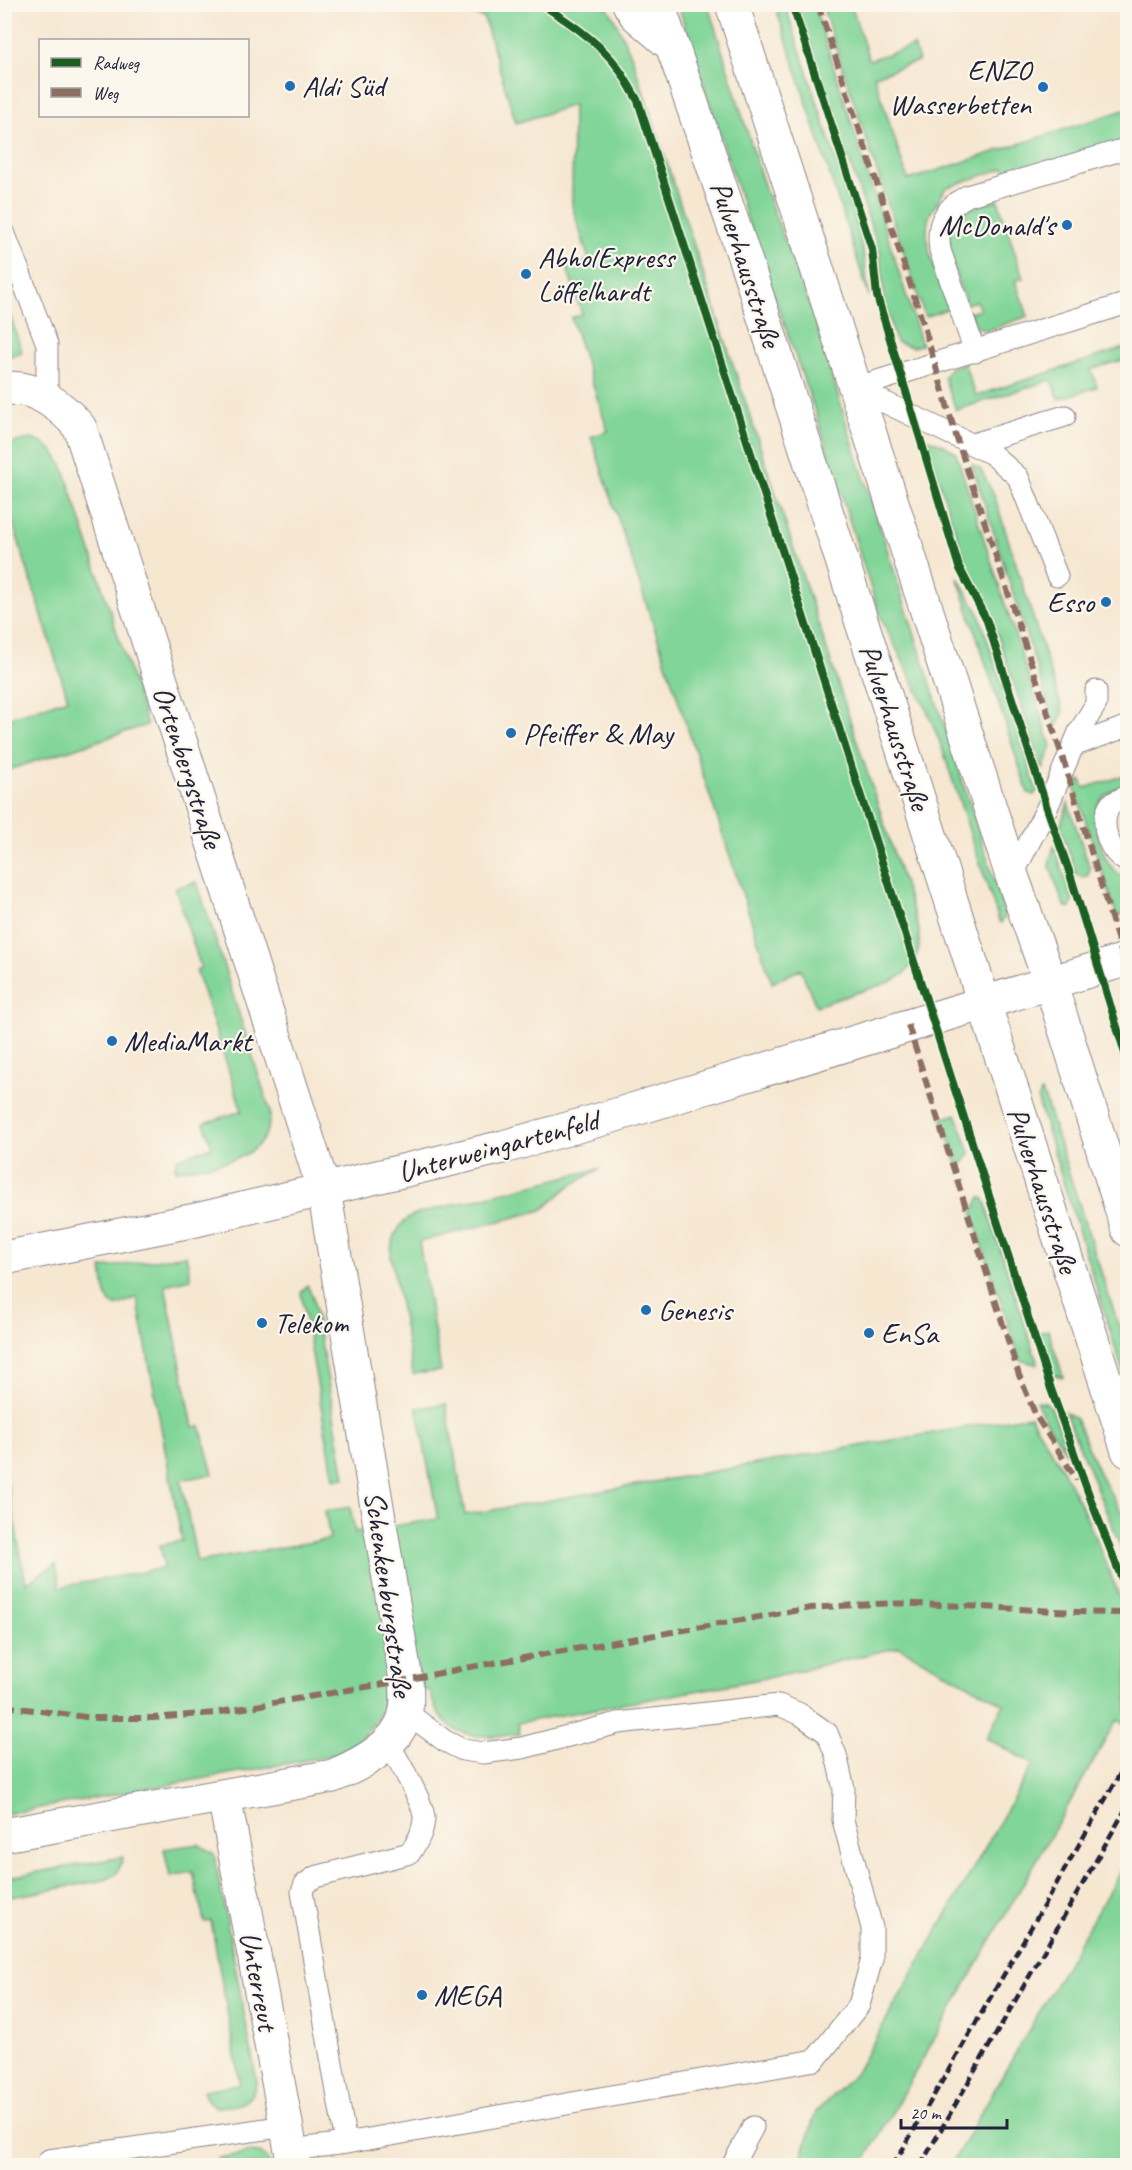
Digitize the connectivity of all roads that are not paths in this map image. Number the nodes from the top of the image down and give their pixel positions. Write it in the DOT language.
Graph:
graph roads {
  1 [pos="629,4"];
  2 [pos="658,4"];
  3 [pos="732,4"];
  4 [pos="671,45"];
  5 [pos="1128,148"];
  6 [pos="4,232"];
  7 [pos="1128,303"];
  8 [pos="975,352"];
  9 [pos="855,388"];
  10 [pos="4,389"];
  11 [pos="47,398"];
  12 [pos="1065,416"];
  13 [pos="973,444"];
  14 [pos="1058,576"];
  15 [pos="1096,690"];
  16 [pos="1128,726"];
  17 [pos="1073,746"];
  18 [pos="1128,795"];
  19 [pos="1128,862"];
  20 [pos="1012,876"];
  21 [pos="1128,959"];
  22 [pos="1050,981"];
  23 [pos="983,1002"];
  24 [pos="324,1190"];
  25 [pos="1128,1230"];
  26 [pos="4,1258"];
  27 [pos="1128,1450"];
  28 [pos="406,1712"];
  29 [pos="387,1742"];
  30 [pos="224,1796"];
  31 [pos="4,1836"];
  32 [pos="753,2127"];
  33 [pos="346,2142"];
  34 [pos="290,2147"];
  35 [pos="49,2160"];
  36 [pos="732,2166"];
  1 -- 4 [label="main road"];
  2 -- 4 [label="main road, Pulverhausstraße"];
  3 -- 9 [label="main road"];
  4 -- 23 [label="main road, Pulverhausstraße"];
  5 -- 8 [label="lane"];
  6 -- 11 [label="lane"];
  7 -- 8 [label="lane"];
  8 -- 9 [label="lane"];
  9 -- 13 [label="lane"];
  9 -- 20 [label="main road"];
  10 -- 11 [label="main road, Ortenbergstraße"];
  11 -- 24 [label="main road, Ortenbergstraße"];
  12 -- 13 [label="lane"];
  13 -- 14 [label="lane"];
  15 -- 17 [label="lane"];
  16 -- 17 [label="lane"];
  17 -- 20 [label="lane"];
  18 -- 19 [label="lane"];
  20 -- 22 [label="main road"];
  21 -- 22 [label="main road, Unterweingartenfeld"];
  22 -- 23 [label="main road, Unterweingartenfeld"];
  22 -- 25 [label="main road"];
  23 -- 24 [label="main road, Unterweingartenfeld"];
  23 -- 27 [label="main road, Pulverhausstraße"];
  24 -- 26 [label="main road, Unterweingartenfeld"];
  24 -- 28 [label="main road, Schenkenburgstraße"];
  28 -- 29 [label="main road, Schenkenburgstraße"];
  28 -- 33 [label="lane"];
  29 -- 30 [label="main road, Schenkenburgstraße"];
  29 -- 33 [label="lane"];
  30 -- 31 [label="main road, Schenkenburgstraße"];
  30 -- 34 [label="main road, Unterreut"];
  32 -- 36 [label="lane"];
  33 -- 34 [label="lane"];
  34 -- 35 [label="lane"];
}
